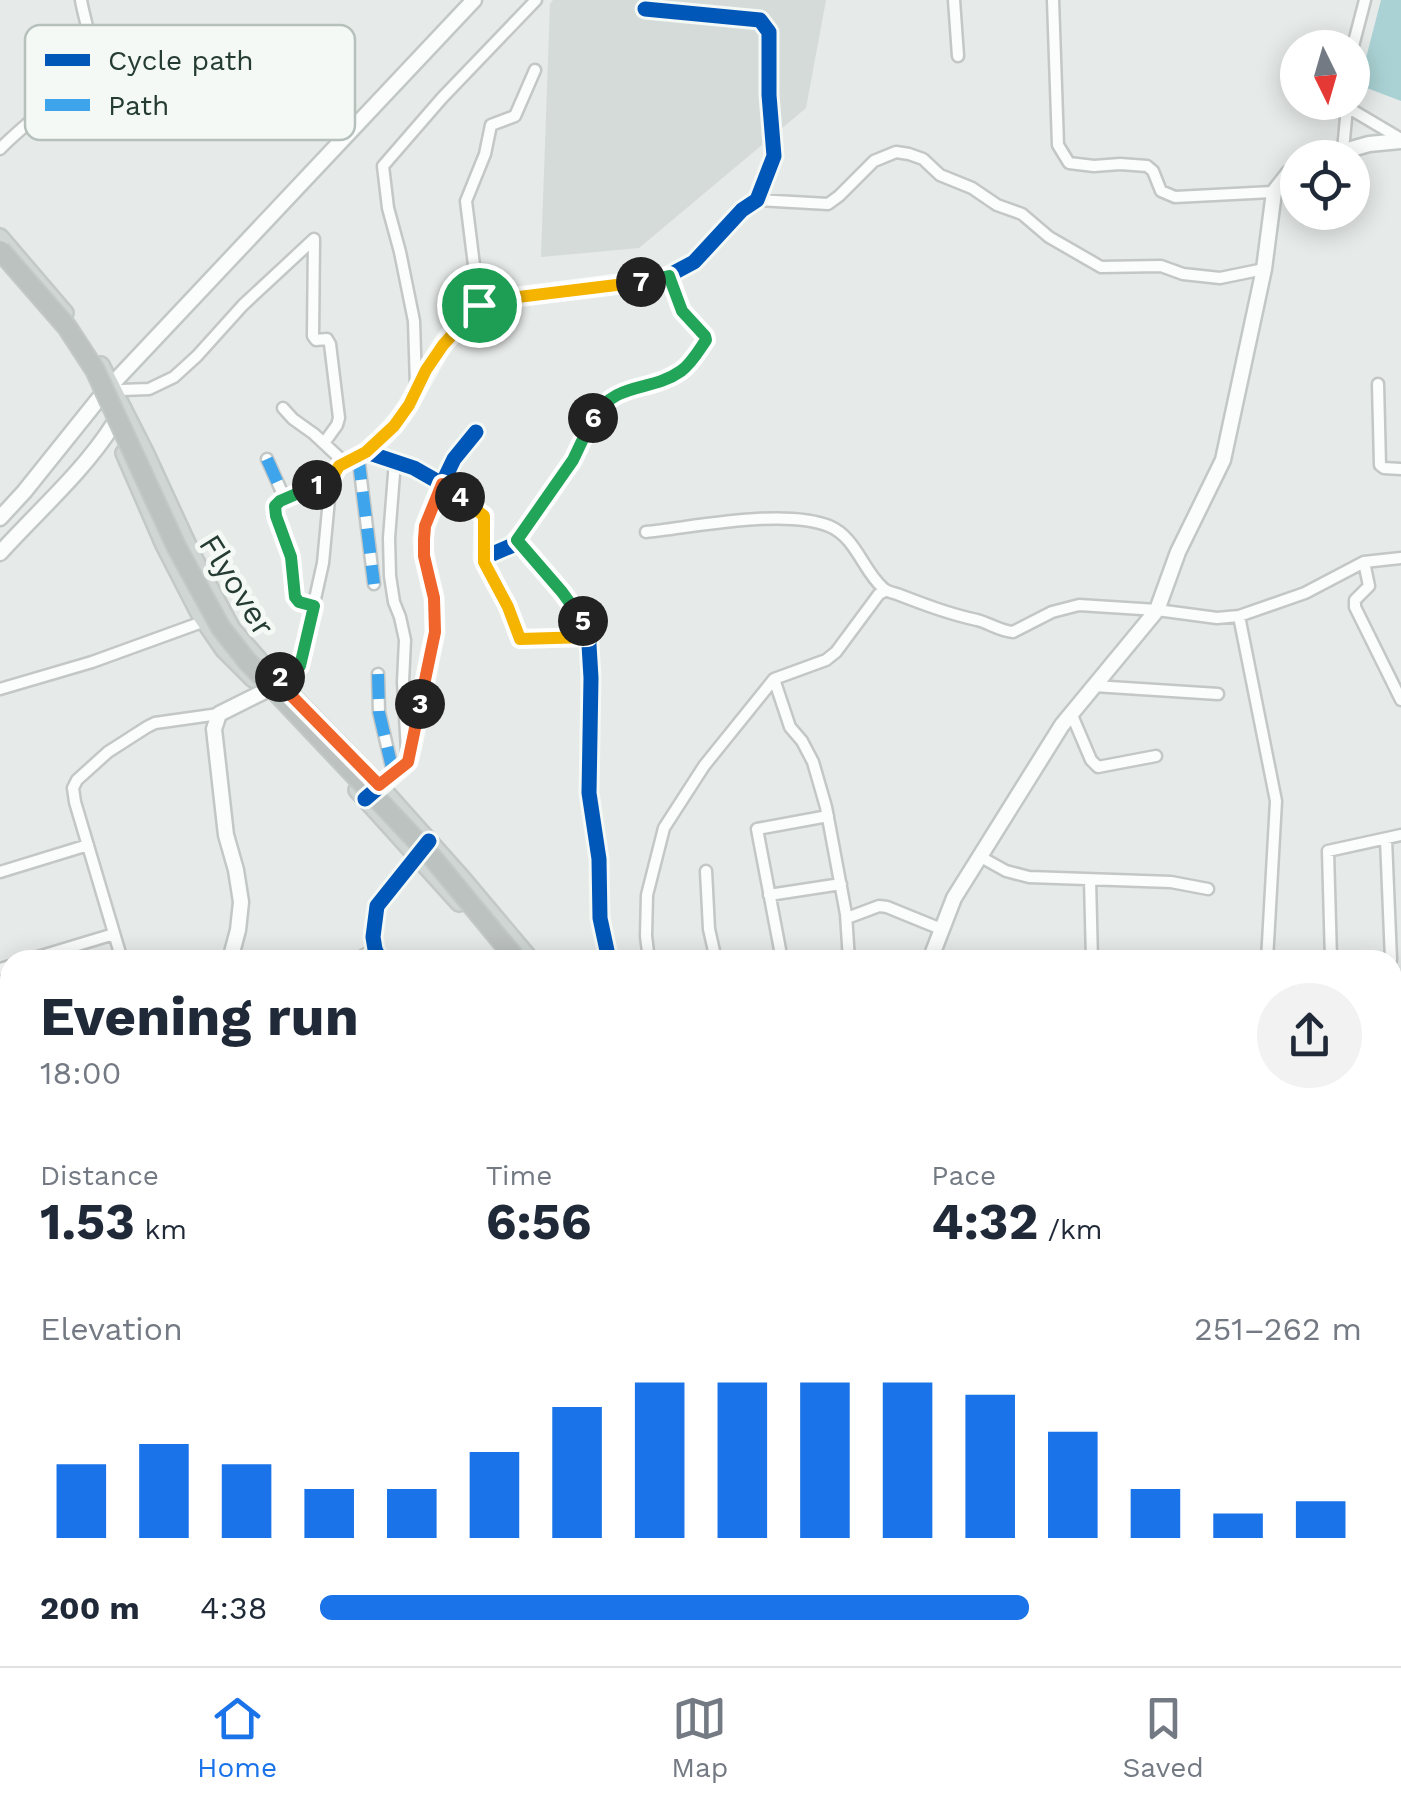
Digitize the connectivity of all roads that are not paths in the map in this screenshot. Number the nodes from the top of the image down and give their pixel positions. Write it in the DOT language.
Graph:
graph roads {
  1 [pos="80,0"];
  2 [pos="474,0"];
  3 [pos="536,0"];
  4 [pos="954,0"];
  5 [pos="1053,0"];
  6 [pos="1365,0"];
  7 [pos="645,9"];
  8 [pos="85,25"];
  9 [pos="1357,30"];
  10 [pos="958,56"];
  11 [pos="535,70"];
  12 [pos="1370,119"];
  13 [pos="25,125"];
  14 [pos="355,128"];
  15 [pos="344,140"];
  16 [pos="1401,140"];
  17 [pos="1370,144"];
  18 [pos="0,148"];
  19 [pos="1280,184"];
  20 [pos="1274,192"];
  21 [pos="756,200"];
  22 [pos="0,237"];
  23 [pos="2,256"];
  24 [pos="1264,269"];
  25 [pos="669,276"];
  26 [pos="479,305"];
  27 [pos="1378,384"];
  28 [pos="416,390"];
  29 [pos="108,394"];
  30 [pos="283,408"];
  31 [pos="113,424"];
  32 [pos="476,432"];
  33 [pos="324,444"];
  34 [pos="362,454"];
  35 [pos="267,459"];
  36 [pos="395,461"];
  37 [pos="345,463"];
  38 [pos="1401,469"];
  39 [pos="332,478"];
  40 [pos="442,484"];
  41 [pos="285,499"];
  42 [pos="0,518"];
  43 [pos="646,532"];
  44 [pos="517,540"];
  45 [pos="0,553"];
  46 [pos="483,558"];
  47 [pos="1401,558"];
  48 [pos="1364,562"];
  49 [pos="374,584"];
  50 [pos="885,591"];
  51 [pos="314,606"];
  52 [pos="1157,610"];
  53 [pos="1240,616"];
  54 [pos="205,621"];
  55 [pos="588,637"];
  56 [pos="378,674"];
  57 [pos="774,678"];
  58 [pos="271,686"];
  59 [pos="1094,686"];
  60 [pos="0,689"];
  61 [pos="1218,694"];
  62 [pos="1401,700"];
  63 [pos="1072,713"];
  64 [pos="219,714"];
  65 [pos="1156,756"];
  66 [pos="408,762"];
  67 [pos="393,772"];
  68 [pos="379,785"];
  69 [pos="365,798"];
  70 [pos="828,816"];
  71 [pos="1401,834"];
  72 [pos="1386,839"];
  73 [pos="429,841"];
  74 [pos="88,844"];
  75 [pos="417,856"];
  76 [pos="979,856"];
  77 [pos="706,871"];
  78 [pos="0,872"];
  79 [pos="1090,880"];
  80 [pos="841,884"];
  81 [pos="1208,889"];
  82 [pos="769,895"];
  83 [pos="847,918"];
  84 [pos="941,929"];
  85 [pos="114,934"];
  86 [pos="61,950"];
  87 [pos="119,950"];
  88 [pos="233,950"];
  89 [pos="377,950"];
  90 [pos="498,950"];
  91 [pos="509,950"];
  92 [pos="522,950"];
  93 [pos="607,950"];
  94 [pos="648,950"];
  95 [pos="714,950"];
  96 [pos="780,950"];
  97 [pos="848,950"];
  98 [pos="934,950"];
  99 [pos="1092,950"];
  100 [pos="1268,950"];
  101 [pos="1331,950"];
  102 [pos="1392,950"];
  1 -- 8 [label="street"];
  2 -- 14 [label="street"];
  3 -- 28 [label="street"];
  4 -- 10 [label="street"];
  5 -- 20 [label="street"];
  6 -- 9 [label="street"];
  7 -- 21 [label="street"];
  11 -- 26 [label="street"];
  12 -- 16 [label="street"];
  13 -- 18 [label="street"];
  15 -- 29 [label="street"];
  16 -- 17 [label="street"];
  19 -- 20 [label="street"];
  20 -- 24 [label="street"];
  21 -- 24 [label="street"];
  21 -- 25 [label="street"];
  22 -- 23 [label="main road"];
  23 -- 29 [label="main road, bridge"];
  23 -- 91 [label="highway, Flyover, bridge"];
  24 -- 52 [label="street"];
  25 -- 26 [label="street"];
  25 -- 44 [label="street"];
  26 -- 28 [label="street"];
  27 -- 38 [label="street"];
  28 -- 34 [label="street"];
  29 -- 31 [label="main road"];
  29 -- 33 [label="street"];
  29 -- 42 [label="street"];
  29 -- 58 [label="main road"];
  30 -- 33 [label="street"];
  31 -- 45 [label="street"];
  31 -- 54 [label="main road"];
  32 -- 40 [label="street"];
  33 -- 37 [label="street"];
  34 -- 36 [label="street"];
  34 -- 37 [label="street"];
  34 -- 49 [label="street"];
  35 -- 41 [label="street"];
  36 -- 40 [label="street"];
  36 -- 66 [label="street"];
  37 -- 39 [label="street"];
  39 -- 41 [label="street"];
  39 -- 51 [label="street"];
  40 -- 46 [label="street"];
  40 -- 66 [label="street"];
  41 -- 51 [label="street"];
  43 -- 50 [label="street"];
  44 -- 46 [label="street"];
  44 -- 55 [label="street"];
  46 -- 55 [label="street"];
  47 -- 48 [label="street"];
  48 -- 53 [label="street"];
  48 -- 62 [label="street"];
  50 -- 52 [label="street"];
  50 -- 57 [label="street"];
  51 -- 58 [label="street"];
  52 -- 53 [label="street"];
  52 -- 59 [label="street"];
  53 -- 100 [label="street"];
  54 -- 58 [label="main road"];
  54 -- 60 [label="street"];
  55 -- 93 [label="street"];
  56 -- 67 [label="street"];
  57 -- 70 [label="street"];
  57 -- 94 [label="street"];
  58 -- 64 [label="street"];
  58 -- 68 [label="main road"];
  58 -- 69 [label="main road"];
  59 -- 61 [label="street"];
  59 -- 63 [label="street"];
  63 -- 65 [label="street"];
  63 -- 76 [label="street"];
  64 -- 74 [label="street"];
  64 -- 88 [label="street"];
  66 -- 67 [label="street"];
  67 -- 68 [label="street"];
  68 -- 69 [label="street"];
  68 -- 73 [label="main road"];
  69 -- 75 [label="main road"];
  70 -- 80 [label="street"];
  70 -- 82 [label="street"];
  71 -- 72 [label="street"];
  72 -- 101 [label="street"];
  72 -- 102 [label="street"];
  73 -- 75 [label="street"];
  73 -- 92 [label="main road"];
  74 -- 78 [label="street"];
  74 -- 85 [label="street"];
  75 -- 89 [label="street"];
  75 -- 90 [label="main road"];
  76 -- 79 [label="street"];
  76 -- 84 [label="street"];
  77 -- 95 [label="street"];
  79 -- 81 [label="street"];
  79 -- 99 [label="street"];
  80 -- 82 [label="street"];
  80 -- 83 [label="street"];
  82 -- 96 [label="street"];
  83 -- 84 [label="street"];
  83 -- 97 [label="street"];
  84 -- 98 [label="street"];
  85 -- 86 [label="street"];
  85 -- 87 [label="street"];
}
